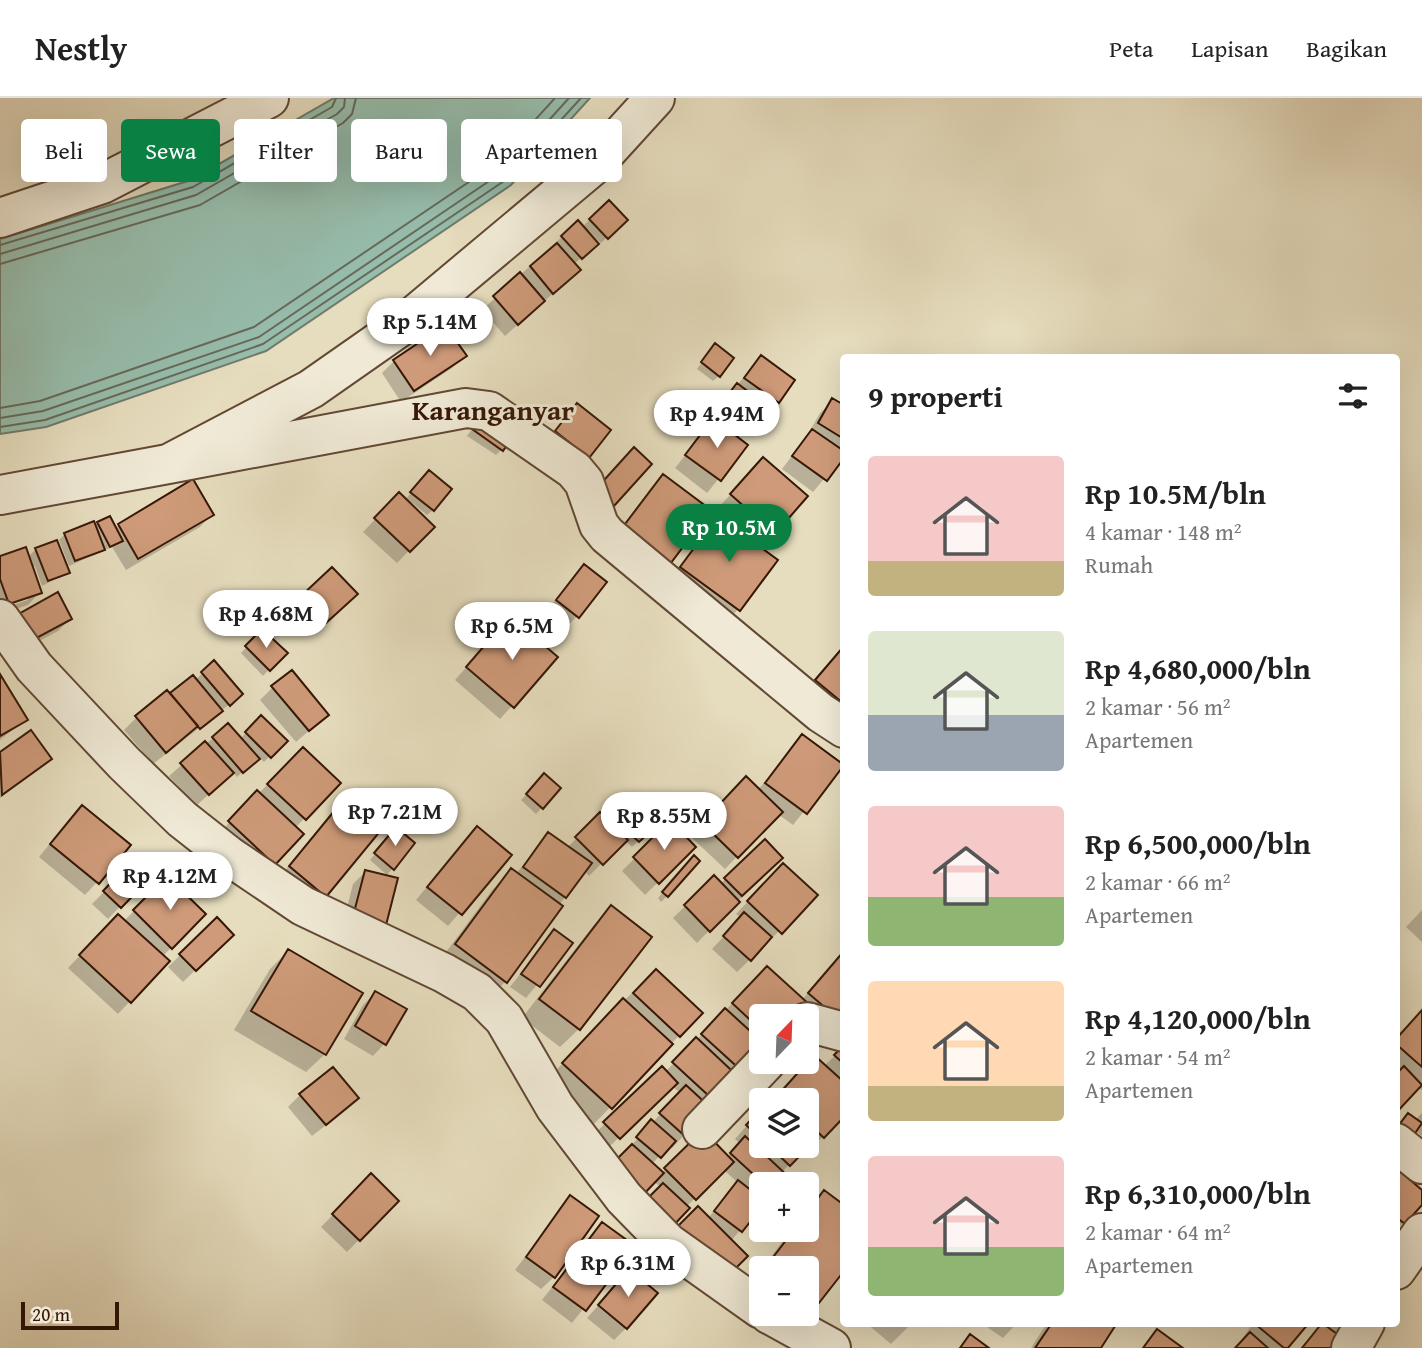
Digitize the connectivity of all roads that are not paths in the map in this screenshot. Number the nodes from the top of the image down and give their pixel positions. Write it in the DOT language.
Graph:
graph roads {
  1 [pos="269,98"];
  2 [pos="655,98"];
  3 [pos="0,218"];
  4 [pos="168,464"];
  5 [pos="0,495"];
  6 [pos="0,620"];
  7 [pos="840,725"];
  8 [pos="819,1026"];
  9 [pos="840,1033"];
  10 [pos="755,1074"];
  11 [pos="702,1129"];
  12 [pos="1400,1146"];
  13 [pos="1422,1164"];
  14 [pos="1422,1233"];
  15 [pos="1400,1263"];
  16 [pos="749,1300"];
  17 [pos="791,1326"];
  18 [pos="1363,1327"];
  19 [pos="831,1348"];
  20 [pos="1351,1348"];
  1 -- 3 [label="street"];
  2 -- 4 [label="street"];
  4 -- 5 [label="street"];
  4 -- 7 [label="street"];
  6 -- 16 [label="street"];
  8 -- 9 [label="street"];
  10 -- 11 [label="street"];
  12 -- 13 [label="street"];
  14 -- 15 [label="street"];
  17 -- 19 [label="street"];
  18 -- 20 [label="street"];
}
